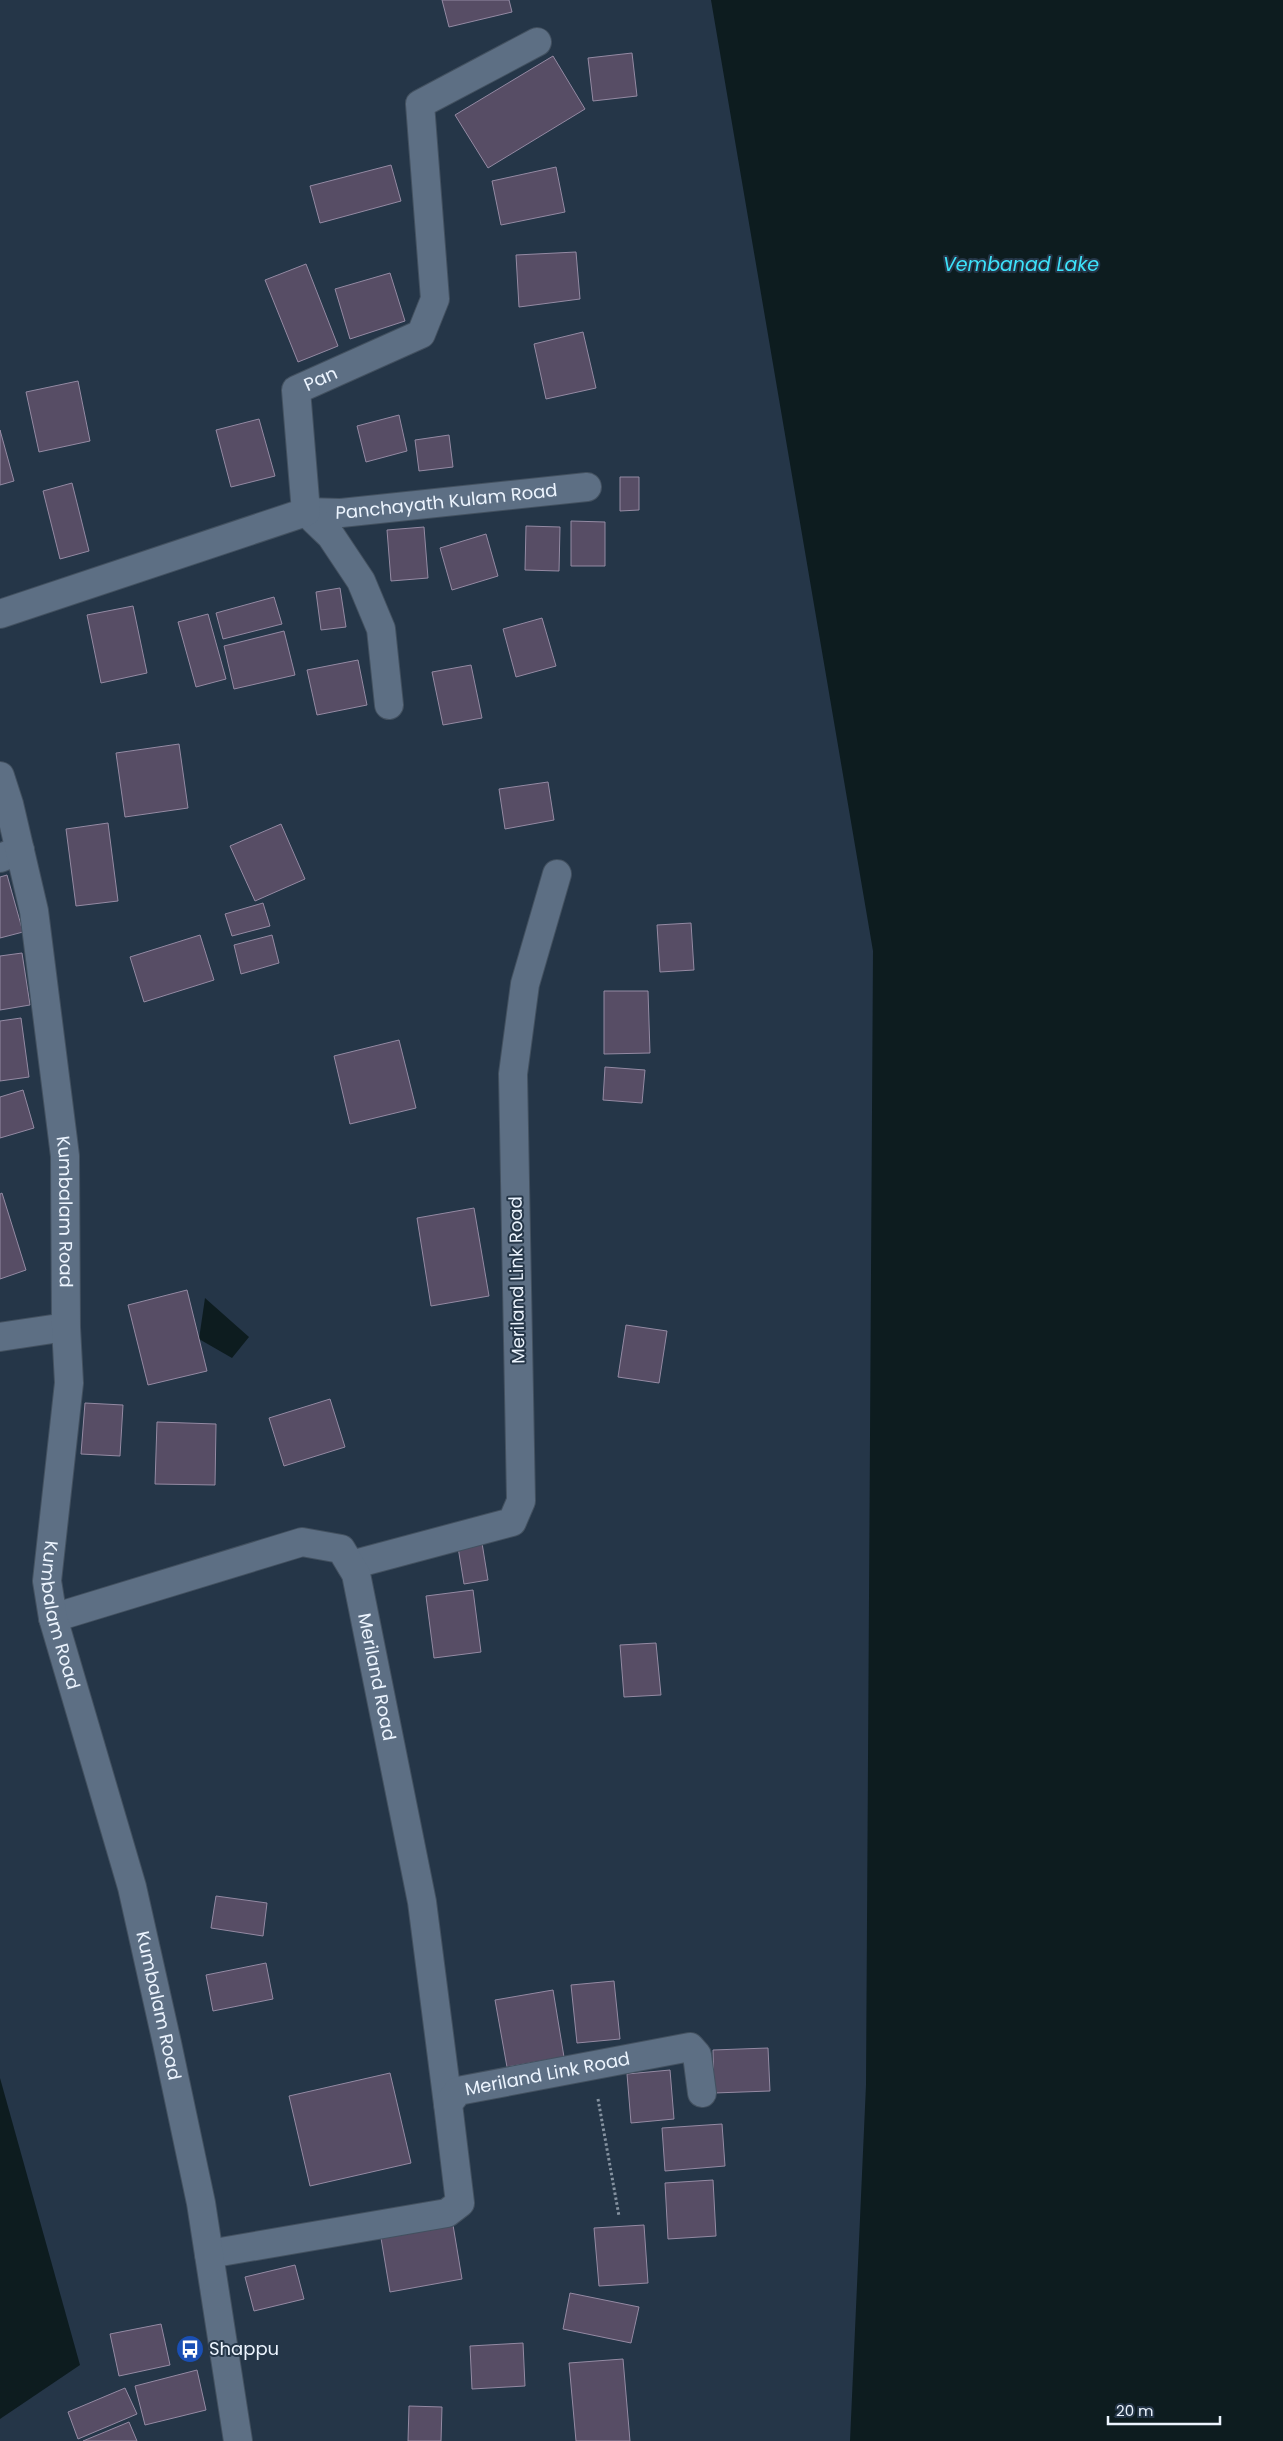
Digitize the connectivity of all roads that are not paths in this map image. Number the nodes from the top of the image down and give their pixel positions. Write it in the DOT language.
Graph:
graph roads {
  1 [pos="537,42"];
  2 [pos="588,487"];
  3 [pos="306,512"];
  4 [pos="0,614"];
  5 [pos="389,705"];
  6 [pos="0,776"];
  7 [pos="10,854"];
  8 [pos="557,874"];
  9 [pos="66,1327"];
  10 [pos="0,1337"];
  11 [pos="351,1565"];
  12 [pos="53,1618"];
  13 [pos="702,2093"];
  14 [pos="448,2104"];
  15 [pos="209,2254"];
  16 [pos="238,2441"];
  1 -- 3 [label="street, Pan"];
  2 -- 3 [label="street, Panchayath Kulam Road"];
  3 -- 4 [label="street"];
  3 -- 5 [label="street"];
  6 -- 7 [label="street, Kumbalam Road"];
  7 -- 9 [label="street, Kumbalam Road"];
  8 -- 11 [label="street, Meriland Link Road"];
  9 -- 10 [label="street"];
  9 -- 12 [label="street, Kumbalam Road"];
  11 -- 12 [label="street, Meriland Road"];
  11 -- 14 [label="street, Meriland Road"];
  12 -- 15 [label="street, Kumbalam Road"];
  13 -- 14 [label="street, Meriland Link Road"];
  14 -- 15 [label="street, Meriland Link Road"];
  15 -- 16 [label="street, Kumbalam Road"];
}
